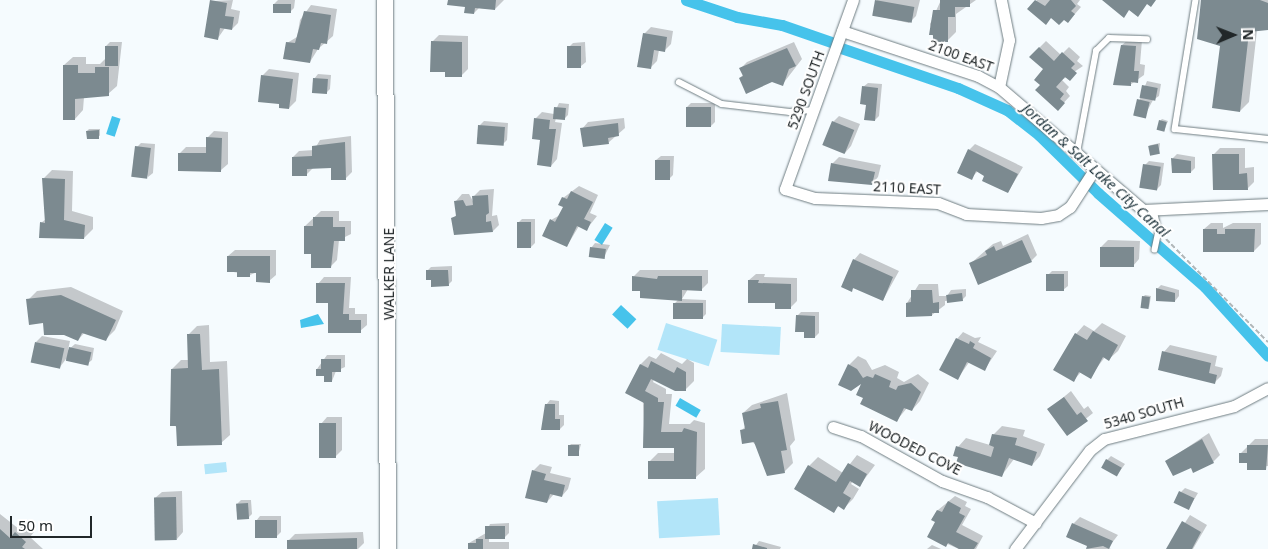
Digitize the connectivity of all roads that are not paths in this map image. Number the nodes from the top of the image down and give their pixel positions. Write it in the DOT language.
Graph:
graph roads {
  1 [pos="386,0"];
  2 [pos="852,0"];
  3 [pos="1001,0"];
  4 [pos="1196,0"];
  5 [pos="842,31"];
  6 [pos="1147,39"];
  7 [pos="679,82"];
  8 [pos="999,86"];
  9 [pos="816,109"];
  10 [pos="1268,139"];
  11 [pos="1077,153"];
  12 [pos="1089,177"];
  13 [pos="785,189"];
  14 [pos="1268,204"];
  15 [pos="1154,210"];
  16 [pos="1155,250"];
  17 [pos="1268,388"];
  18 [pos="833,427"];
  19 [pos="1036,523"];
  20 [pos="388,549"];
  21 [pos="1016,549"];
  1 -- 20 [label="street, WALKER LANE"];
  2 -- 5 [label="street, 5290 SOUTH"];
  3 -- 8 [label="street"];
  4 -- 10 [label="lane"];
  5 -- 8 [label="street, 2100 EAST"];
  5 -- 9 [label="street, 5290 SOUTH"];
  6 -- 11 [label="lane"];
  7 -- 9 [label="lane"];
  8 -- 11 [label="street, 2100 EAST"];
  9 -- 13 [label="street, 5290 SOUTH"];
  11 -- 12 [label="street, 2100 EAST"];
  12 -- 13 [label="street, 2110 EAST"];
  12 -- 15 [label="street, 2100 EAST"];
  14 -- 15 [label="street, 2100 EAST"];
  15 -- 16 [label="lane"];
  17 -- 19 [label="street, 5340 SOUTH"];
  18 -- 19 [label="street, WOODED COVE"];
  19 -- 21 [label="street, 5340 SOUTH"];
}
